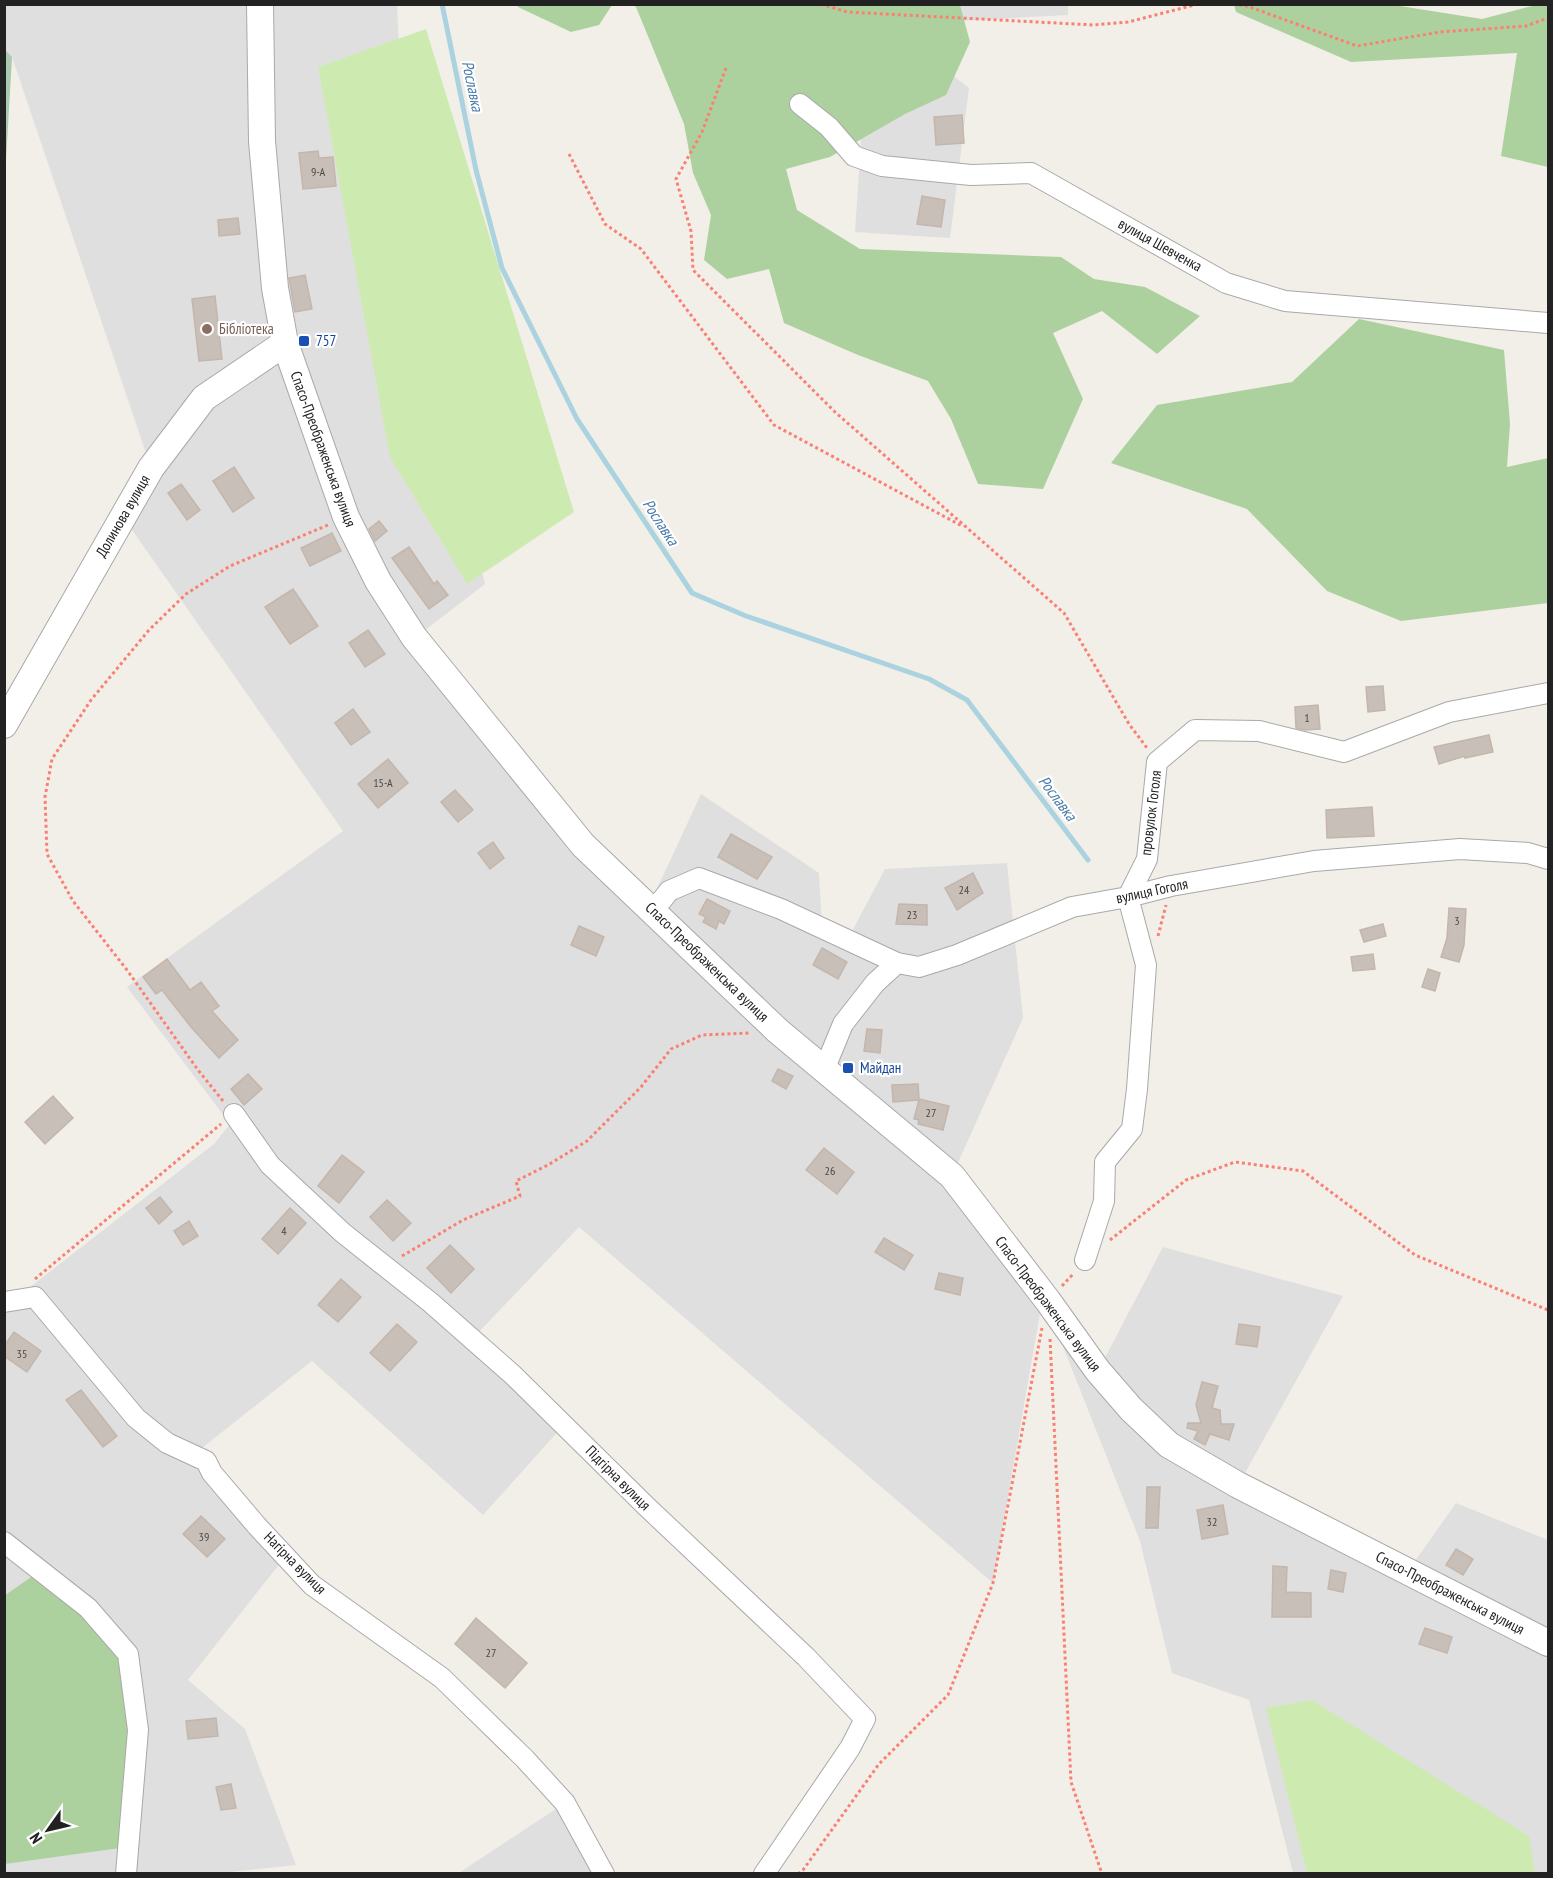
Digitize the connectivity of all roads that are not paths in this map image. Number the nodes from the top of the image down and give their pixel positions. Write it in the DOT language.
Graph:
graph roads {
  1 [pos="260,4"];
  2 [pos="800,104"];
  3 [pos="1548,322"];
  4 [pos="285,343"];
  5 [pos="1548,693"];
  6 [pos="4,725"];
  7 [pos="1548,859"];
  8 [pos="1128,897"];
  9 [pos="654,910"];
  10 [pos="897,963"];
  11 [pos="824,1070"];
  12 [pos="234,1114"];
  13 [pos="1085,1260"];
  14 [pos="4,1302"];
  15 [pos="4,1542"];
  16 [pos="1548,1643"];
  17 [pos="126,1874"];
  18 [pos="604,1874"];
  19 [pos="764,1874"];
  1 -- 4 [label="street, Спасо-Преображенська вулиця"];
  2 -- 3 [label="street, вулиця Шевченка"];
  4 -- 6 [label="street, Долинова вулиця"];
  4 -- 9 [label="street, Спасо-Преображенська вулиця"];
  5 -- 8 [label="street, провулок Гоголя"];
  7 -- 8 [label="street, вулиця Гоголя"];
  8 -- 10 [label="street, вулиця Гоголя"];
  8 -- 13 [label="street"];
  9 -- 10 [label="street"];
  9 -- 11 [label="street, Спасо-Преображенська вулиця"];
  10 -- 11 [label="street"];
  11 -- 16 [label="street, Спасо-Преображенська вулиця"];
  12 -- 19 [label="street, Підгірна вулиця"];
  14 -- 18 [label="street, Нагірна вулиця"];
  15 -- 17 [label="street"];
}
